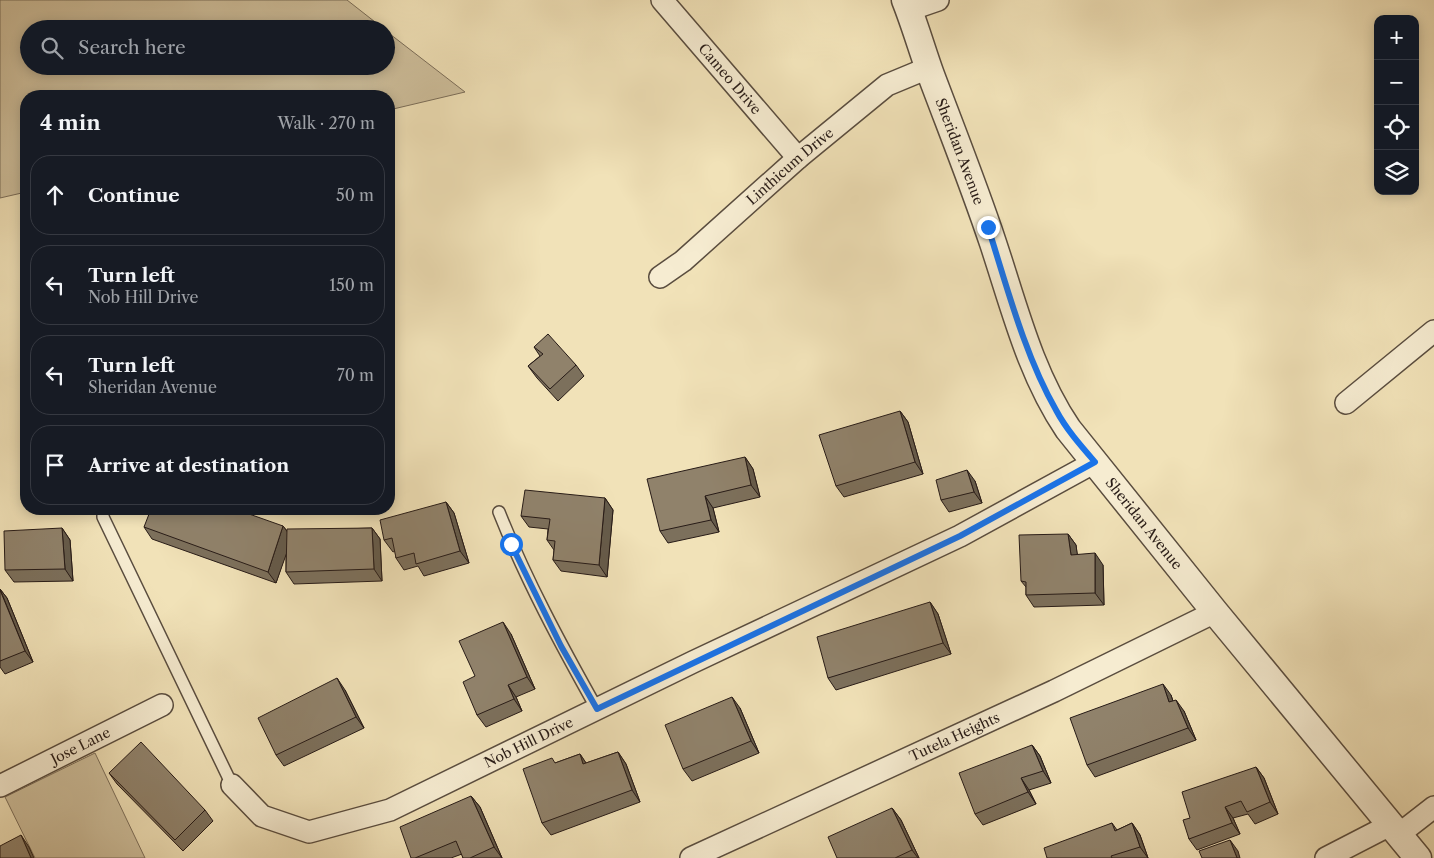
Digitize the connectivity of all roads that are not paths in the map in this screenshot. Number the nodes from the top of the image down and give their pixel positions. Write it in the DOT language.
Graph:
graph roads {
  1 [pos="662,0"];
  2 [pos="938,0"];
  3 [pos="907,5"];
  4 [pos="928,68"];
  5 [pos="798,158"];
  6 [pos="660,277"];
  7 [pos="1434,331"];
  8 [pos="1346,403"];
  9 [pos="1095,462"];
  10 [pos="498,512"];
  11 [pos="103,515"];
  12 [pos="1214,612"];
  13 [pos="162,705"];
  14 [pos="597,709"];
  15 [pos="232,785"];
  16 [pos="0,786"];
  17 [pos="1434,807"];
  18 [pos="1394,830"];
  19 [pos="692,858"];
  20 [pos="1326,858"];
  21 [pos="1418,858"];
  1 -- 5 [label="street, Cameo Drive"];
  2 -- 3 [label="street"];
  3 -- 4 [label="street, Sheridan Avenue"];
  4 -- 5 [label="street, Linthicum Drive"];
  4 -- 9 [label="street, Sheridan Avenue"];
  5 -- 6 [label="street, Linthicum Drive"];
  7 -- 8 [label="street"];
  9 -- 12 [label="street, Sheridan Avenue"];
  9 -- 14 [label="street, Nob Hill Drive"];
  10 -- 14 [label="lane"];
  11 -- 15 [label="lane"];
  12 -- 18 [label="street, Sheridan Avenue"];
  12 -- 19 [label="street, Tutela Heights"];
  13 -- 16 [label="street, Jose Lane"];
  14 -- 15 [label="street, Nob Hill Drive"];
  17 -- 18 [label="street"];
  18 -- 20 [label="street"];
  18 -- 21 [label="street, Sheridan Avenue"];
}
